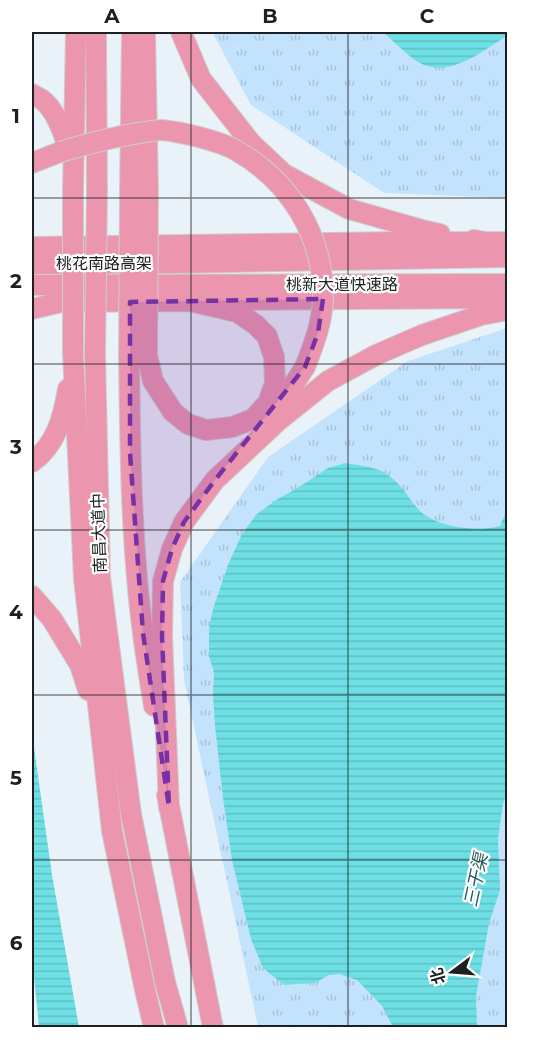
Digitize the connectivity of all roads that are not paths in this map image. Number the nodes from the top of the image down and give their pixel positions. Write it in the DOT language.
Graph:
graph roads {
  1 [pos="76,32"];
  2 [pos="96,32"];
  3 [pos="132,32"];
  4 [pos="145,32"];
  5 [pos="180,32"];
  6 [pos="37,97"];
  7 [pos="131,134"];
  8 [pos="32,164"];
  9 [pos="73,190"];
  10 [pos="139,191"];
  11 [pos="32,242"];
  12 [pos="486,242"];
  13 [pos="507,242"];
  14 [pos="32,248"];
  15 [pos="89,248"];
  16 [pos="507,257"];
  17 [pos="177,263"];
  18 [pos="32,264"];
  19 [pos="176,284"];
  20 [pos="507,284"];
  21 [pos="32,285"];
  22 [pos="507,298"];
  23 [pos="190,301"];
  24 [pos="61,302"];
  25 [pos="32,303"];
  26 [pos="32,309"];
  27 [pos="507,310"];
  28 [pos="73,354"];
  29 [pos="138,355"];
  30 [pos="37,458"];
  31 [pos="215,480"];
  32 [pos="32,596"];
  33 [pos="169,807"];
  34 [pos="112,831"];
  35 [pos="154,1028"];
  36 [pos="178,1028"];
  37 [pos="213,1028"];
  1 -- 9 [label="highway"];
  2 -- 36 [label="highway, 南昌大道中, bridge"];
  3 -- 7 [label="highway"];
  4 -- 10 [label="highway"];
  5 -- 12 [label="highway"];
  6 -- 9 [label="highway"];
  7 -- 8 [label="highway, bridge"];
  7 -- 10 [label="highway"];
  7 -- 31 [label="highway, bridge"];
  9 -- 28 [label="highway, bridge"];
  10 -- 29 [label="highway, bridge"];
  11 -- 15 [label="highway"];
  12 -- 13 [label="highway"];
  12 -- 15 [label="highway"];
  14 -- 15 [label="highway"];
  16 -- 17 [label="highway, 桃新大道快速路"];
  17 -- 18 [label="highway, 桃花南路高架"];
  19 -- 20 [label="highway, 桃新大道快速路"];
  19 -- 21 [label="highway, 桃花南路高架"];
  22 -- 23 [label="highway"];
  23 -- 24 [label="highway"];
  23 -- 29 [label="highway"];
  24 -- 25 [label="highway"];
  24 -- 26 [label="highway"];
  27 -- 31 [label="highway"];
  28 -- 30 [label="highway"];
  28 -- 34 [label="highway"];
  29 -- 33 [label="highway"];
  31 -- 33 [label="highway"];
  32 -- 34 [label="highway"];
  33 -- 37 [label="highway"];
  34 -- 35 [label="highway"];
}
